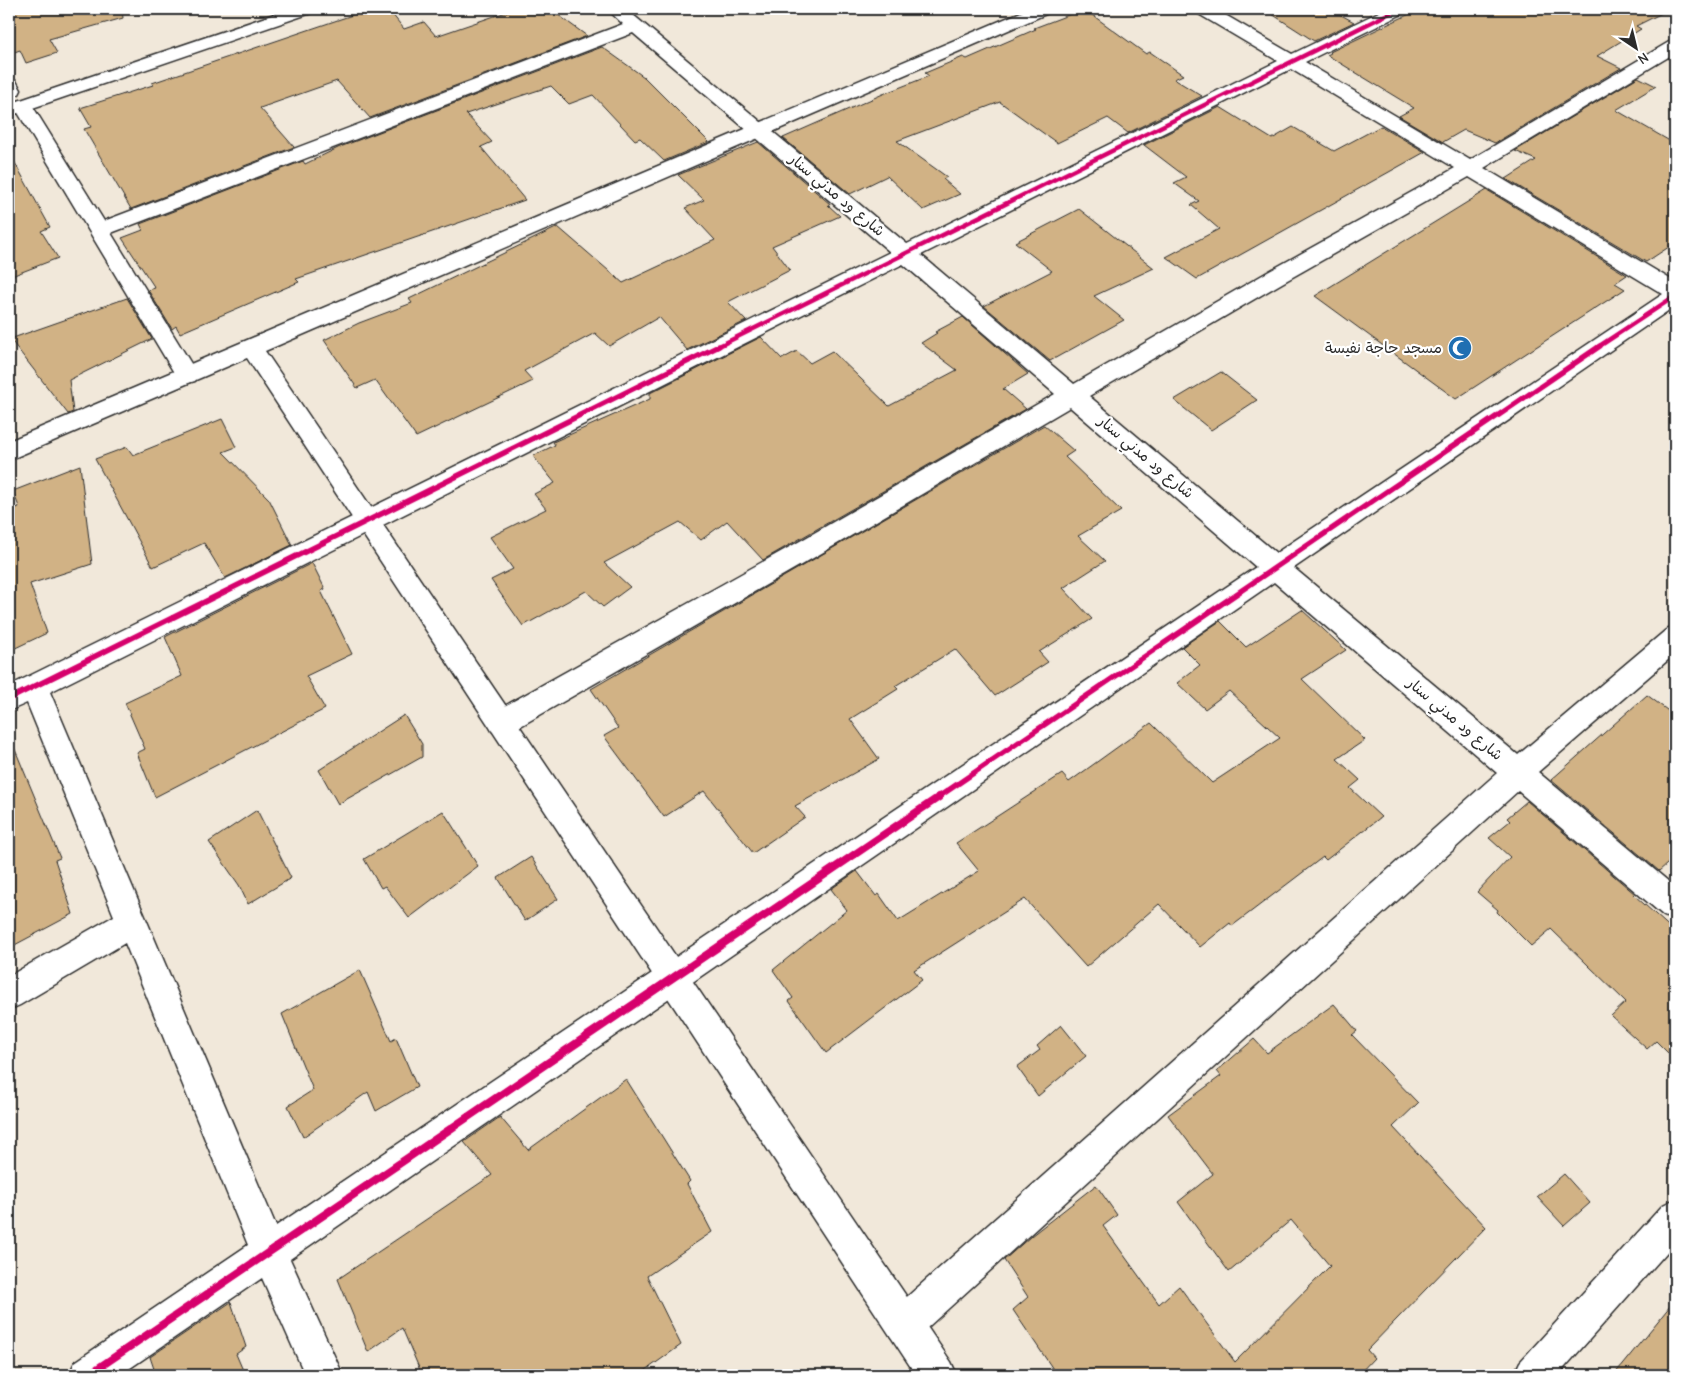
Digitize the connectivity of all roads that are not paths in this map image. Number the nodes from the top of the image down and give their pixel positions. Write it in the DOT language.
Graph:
graph roads {
  1 [pos="254,9"];
  2 [pos="305,9"];
  3 [pos="616,9"];
  4 [pos="1042,9"];
  5 [pos="1203,9"];
  6 [pos="1398,9"];
  7 [pos="635,26"];
  8 [pos="198,27"];
  9 [pos="1675,46"];
  10 [pos="1292,61"];
  11 [pos="30,84"];
  12 [pos="12,96"];
  13 [pos="759,130"];
  14 [pos="1470,168"];
  15 [pos="98,231"];
  16 [pos="905,253"];
  17 [pos="1675,291"];
  18 [pos="1675,296"];
  19 [pos="252,347"];
  20 [pos="186,375"];
  21 [pos="1072,395"];
  22 [pos="9,451"];
  23 [pos="367,521"];
  24 [pos="1275,567"];
  25 [pos="1675,638"];
  26 [pos="21,693"];
  27 [pos="502,722"];
  28 [pos="1518,772"];
  29 [pos="1675,906"];
  30 [pos="132,922"];
  31 [pos="672,977"];
  32 [pos="9,994"];
  33 [pos="1675,1216"];
  34 [pos="269,1252"];
  35 [pos="904,1324"];
  36 [pos="88,1375"];
  37 [pos="324,1375"];
  38 [pos="938,1375"];
  39 [pos="1533,1375"];
  1 -- 8 [label="street"];
  2 -- 12 [label="street"];
  3 -- 7 [label="street, شارع ود مدني سنار"];
  4 -- 13 [label="street"];
  5 -- 10 [label="street"];
  6 -- 10 [label="street"];
  7 -- 13 [label="street, شارع ود مدني سنار"];
  7 -- 15 [label="street"];
  9 -- 14 [label="street"];
  10 -- 14 [label="street"];
  10 -- 16 [label="street"];
  11 -- 12 [label="street"];
  12 -- 15 [label="street"];
  13 -- 16 [label="street, شارع ود مدني سنار"];
  13 -- 19 [label="street"];
  14 -- 17 [label="street"];
  14 -- 21 [label="street"];
  15 -- 20 [label="street"];
  16 -- 21 [label="street, شارع ود مدني سنار"];
  16 -- 23 [label="street"];
  18 -- 24 [label="street"];
  19 -- 20 [label="street"];
  19 -- 23 [label="street"];
  20 -- 22 [label="street"];
  21 -- 24 [label="street, شارع ود مدني سنار"];
  21 -- 27 [label="street"];
  23 -- 26 [label="street"];
  23 -- 27 [label="street"];
  24 -- 28 [label="street, شارع ود مدني سنار"];
  24 -- 31 [label="street"];
  25 -- 28 [label="street"];
  26 -- 30 [label="street"];
  27 -- 31 [label="street"];
  28 -- 29 [label="street, شارع ود مدني سنار"];
  28 -- 35 [label="street"];
  30 -- 32 [label="street"];
  30 -- 34 [label="street"];
  31 -- 34 [label="street"];
  31 -- 35 [label="street"];
  33 -- 39 [label="street"];
  34 -- 36 [label="street"];
  34 -- 37 [label="street"];
  35 -- 38 [label="street"];
}
